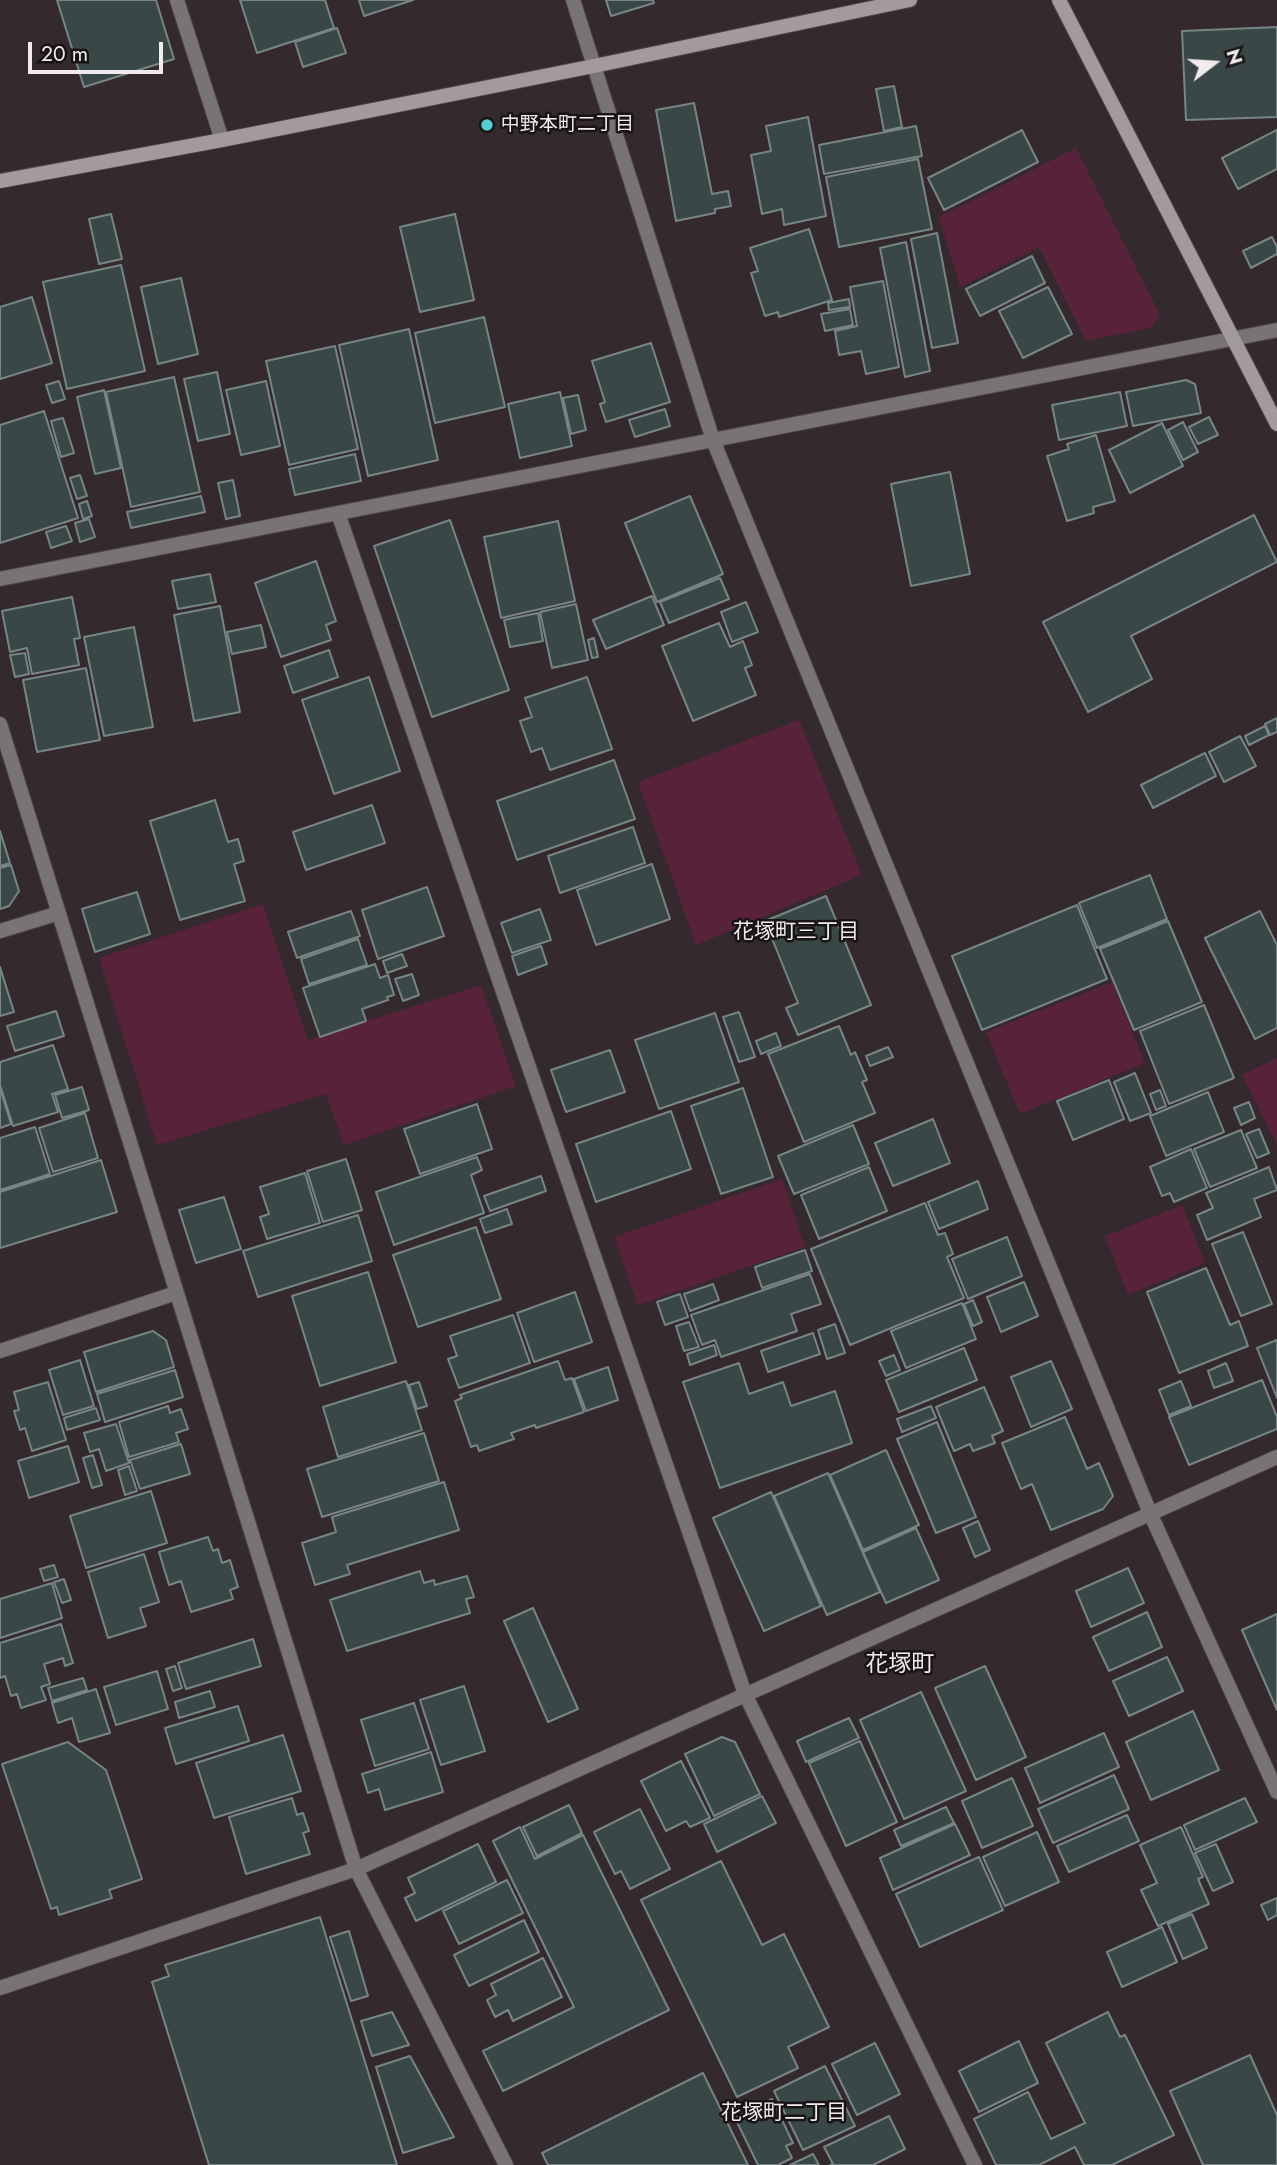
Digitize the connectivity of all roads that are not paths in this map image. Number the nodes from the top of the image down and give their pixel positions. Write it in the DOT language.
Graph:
graph roads {
  1 [pos="177,0"];
  2 [pos="573,0"];
  3 [pos="910,0"];
  4 [pos="1059,0"];
  5 [pos="594,66"];
  6 [pos="222,140"];
  7 [pos="0,181"];
  8 [pos="1277,330"];
  9 [pos="1234,340"];
  10 [pos="1277,424"];
  11 [pos="713,440"];
  12 [pos="338,513"];
  13 [pos="0,579"];
  14 [pos="0,724"];
  15 [pos="59,913"];
  16 [pos="0,931"];
  17 [pos="176,1293"];
  18 [pos="0,1351"];
  19 [pos="1277,1457"];
  20 [pos="1150,1513"];
  21 [pos="745,1694"];
  22 [pos="1277,1792"];
  23 [pos="356,1869"];
  24 [pos="0,1988"];
  25 [pos="506,2165"];
  26 [pos="975,2165"];
  1 -- 6 [label="street"];
  2 -- 5 [label="street"];
  3 -- 5 [label="street"];
  4 -- 9 [label="street"];
  5 -- 6 [label="street"];
  5 -- 11 [label="street"];
  6 -- 7 [label="street"];
  8 -- 9 [label="street"];
  9 -- 10 [label="street"];
  9 -- 11 [label="street"];
  11 -- 12 [label="street"];
  11 -- 20 [label="street"];
  12 -- 13 [label="street"];
  12 -- 21 [label="street"];
  14 -- 15 [label="street"];
  15 -- 16 [label="street"];
  15 -- 17 [label="street"];
  17 -- 18 [label="street"];
  17 -- 23 [label="street"];
  19 -- 20 [label="street"];
  20 -- 21 [label="street"];
  20 -- 22 [label="street"];
  21 -- 23 [label="street"];
  21 -- 26 [label="street"];
  23 -- 24 [label="street"];
  23 -- 25 [label="street"];
}
